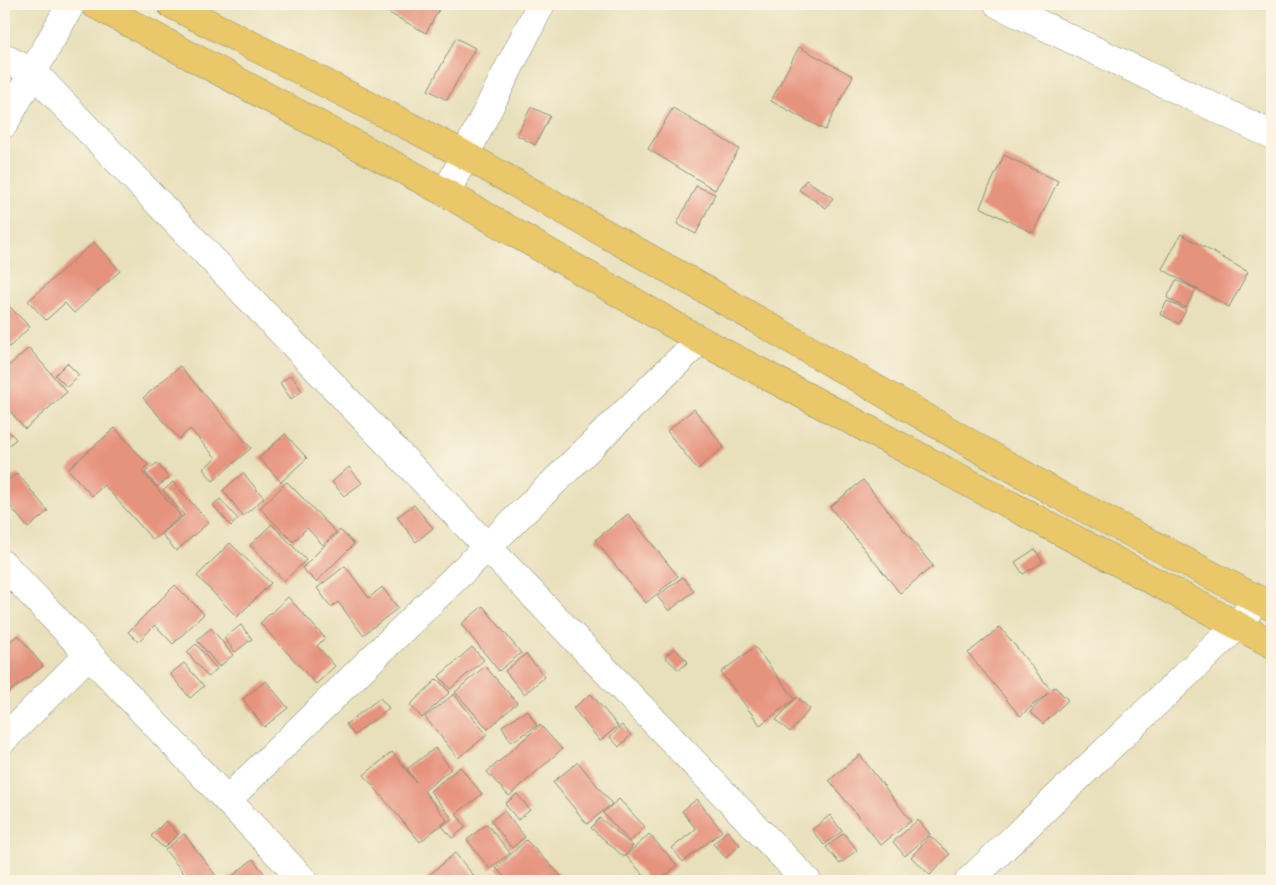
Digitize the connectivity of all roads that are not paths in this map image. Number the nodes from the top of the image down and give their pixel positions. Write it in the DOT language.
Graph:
graph roads {
  1 [pos="72,4"];
  2 [pos="94,4"];
  3 [pos="172,4"];
  4 [pos="541,4"];
  5 [pos="998,4"];
  6 [pos="4,58"];
  7 [pos="33,72"];
  8 [pos="4,124"];
  9 [pos="1272,135"];
  10 [pos="465,155"];
  11 [pos="446,194"];
  12 [pos="700,340"];
  13 [pos="487,547"];
  14 [pos="4,565"];
  15 [pos="1265,603"];
  16 [pos="1237,626"];
  17 [pos="1272,644"];
  18 [pos="89,654"];
  19 [pos="4,739"];
  20 [pos="227,800"];
  21 [pos="304,881"];
  22 [pos="807,881"];
  23 [pos="969,881"];
  1 -- 7 [label="street"];
  2 -- 11 [label="main road"];
  3 -- 10 [label="main road"];
  4 -- 10 [label="street"];
  5 -- 9 [label="street"];
  6 -- 7 [label="street"];
  7 -- 8 [label="street"];
  7 -- 13 [label="street"];
  10 -- 11 [label="street"];
  10 -- 15 [label="main road"];
  11 -- 12 [label="main road"];
  12 -- 13 [label="street"];
  12 -- 16 [label="main road"];
  13 -- 20 [label="street"];
  13 -- 22 [label="street"];
  14 -- 18 [label="street"];
  15 -- 16 [label="street"];
  16 -- 17 [label="main road"];
  16 -- 23 [label="street"];
  18 -- 19 [label="street"];
  18 -- 20 [label="street"];
  20 -- 21 [label="street"];
}
